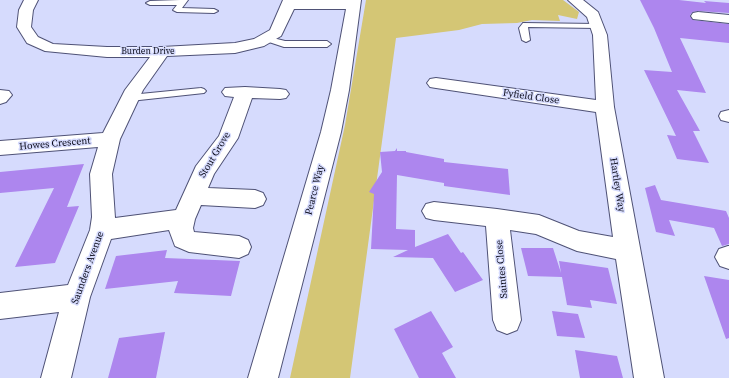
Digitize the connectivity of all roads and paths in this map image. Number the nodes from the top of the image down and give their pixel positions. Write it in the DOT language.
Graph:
graph roads {
  1 [pos="32,0"];
  2 [pos="575,0"];
  3 [pos="183,1"];
  4 [pos="150,3"];
  5 [pos="290,3"];
  6 [pos="353,3"];
  7 [pos="214,10"];
  8 [pos="698,16"];
  9 [pos="729,20"];
  10 [pos="597,26"];
  11 [pos="269,39"];
  12 [pos="526,40"];
  13 [pos="327,44"];
  14 [pos="162,52"];
  15 [pos="461,68"];
  16 [pos="436,83"];
  17 [pos="458,86"];
  18 [pos="201,91"];
  19 [pos="280,94"];
  20 [pos="130,98"];
  21 [pos="605,107"];
  22 [pos="110,139"];
  23 [pos="0,148"];
  24 [pos="194,196"];
  25 [pos="255,199"];
  26 [pos="434,211"];
  27 [pos="497,218"];
  28 [pos="183,219"];
  29 [pos="102,230"];
  30 [pos="239,247"];
  31 [pos="627,250"];
  32 [pos="77,297"];
  33 [pos="0,306"];
  34 [pos="507,320"];
  35 [pos="56,378"];
  36 [pos="263,378"];
  37 [pos="649,378"];
  1 -- 14 [label="street, Burden Drive"];
  2 -- 10 [label="street, Hartley Way"];
  3 -- 4 [label="lane"];
  3 -- 7 [label="lane"];
  5 -- 6 [label="street"];
  5 -- 11 [label="street"];
  6 -- 36 [label="street, Pearce Way"];
  8 -- 9 [label="street"];
  10 -- 12 [label="lane"];
  10 -- 21 [label="street, Hartley Way"];
  11 -- 13 [label="lane"];
  11 -- 14 [label="street, Burden Drive"];
  14 -- 20 [label="street, Saunders Avenue"];
  15 -- 17 [label="street"];
  16 -- 17 [label="street, Fyfield Close"];
  17 -- 21 [label="street, Fyfield Close"];
  18 -- 20 [label="lane"];
  19 -- 24 [label="street, Stout Grove"];
  20 -- 22 [label="street, Saunders Avenue"];
  21 -- 31 [label="street, Hartley Way"];
  22 -- 23 [label="street, Howes Crescent"];
  22 -- 29 [label="street, Saunders Avenue"];
  24 -- 25 [label="street"];
  24 -- 28 [label="street, Stout Grove"];
  26 -- 27 [label="street"];
  27 -- 31 [label="street"];
  27 -- 34 [label="street, Saintes Close"];
  28 -- 29 [label="street"];
  28 -- 30 [label="street, Stout Grove"];
  29 -- 32 [label="street, Saunders Avenue"];
  31 -- 37 [label="street, Hartley Way"];
  32 -- 33 [label="street"];
  32 -- 35 [label="street, Saunders Avenue"];
}
